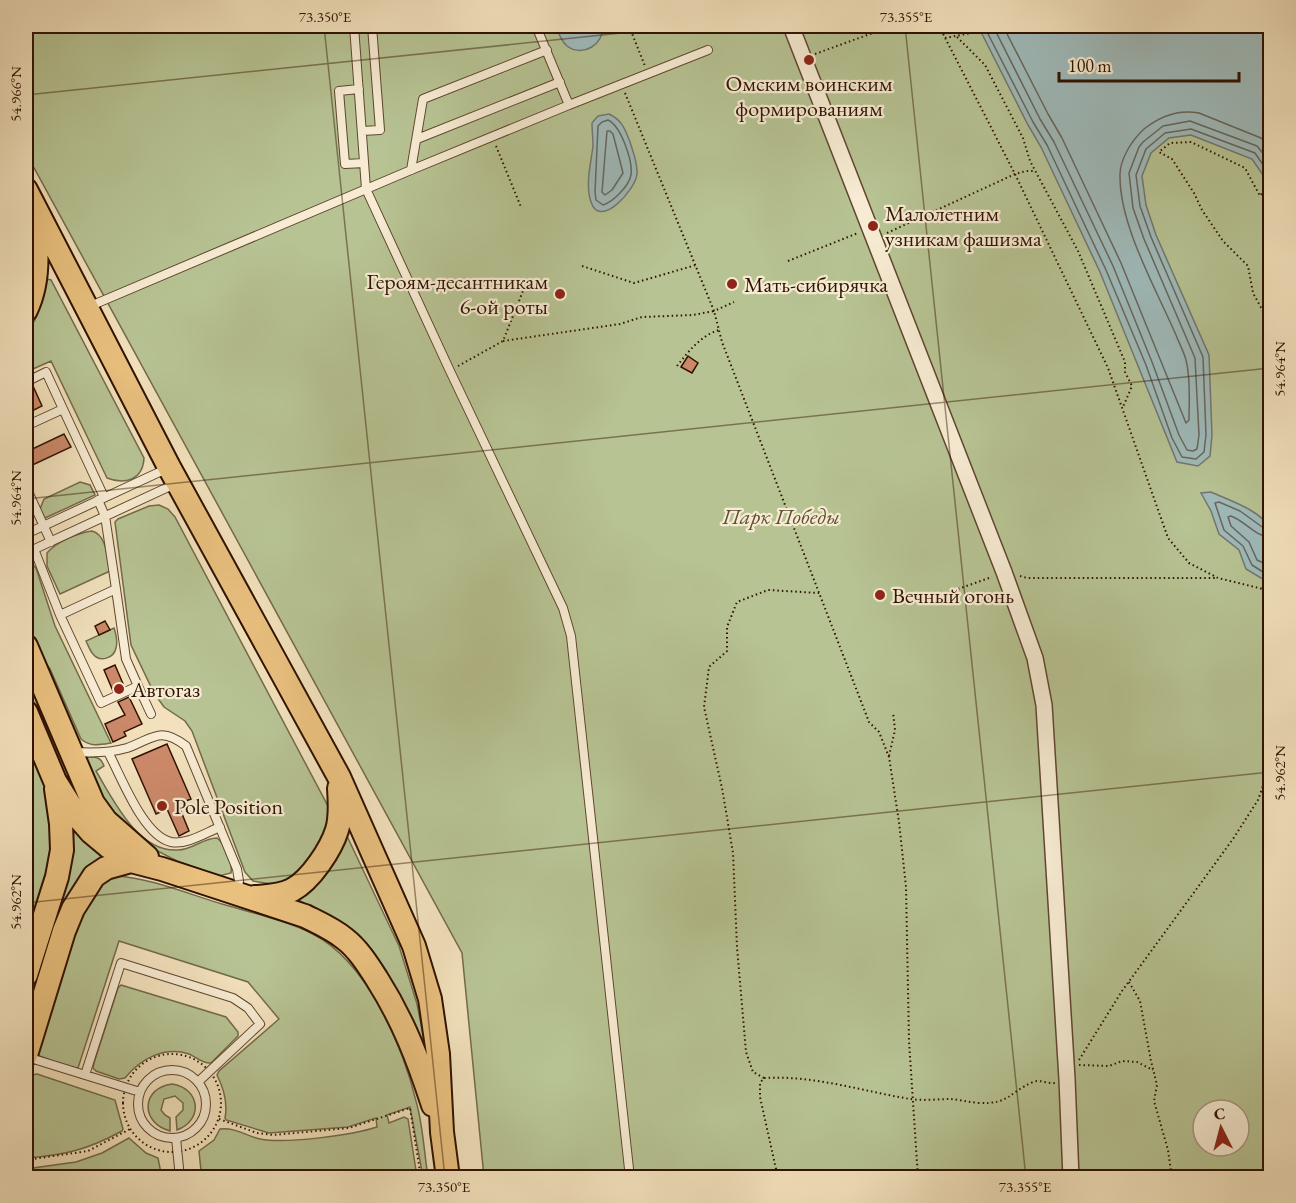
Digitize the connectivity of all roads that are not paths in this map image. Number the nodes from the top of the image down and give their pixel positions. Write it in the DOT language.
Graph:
graph roads {
  1 [pos="354,26"];
  2 [pos="372,26"];
  3 [pos="536,26"];
  4 [pos="790,26"];
  5 [pos="547,50"];
  6 [pos="708,50"];
  7 [pos="560,82"];
  8 [pos="359,89"];
  9 [pos="569,105"];
  10 [pos="362,131"];
  11 [pos="417,139"];
  12 [pos="364,163"];
  13 [pos="411,170"];
  14 [pos="366,189"];
  15 [pos="26,191"];
  16 [pos="87,308"];
  17 [pos="26,310"];
  18 [pos="26,382"];
  19 [pos="63,409"];
  20 [pos="26,426"];
  21 [pos="173,475"];
  22 [pos="26,487"];
  23 [pos="101,499"];
  24 [pos="105,516"];
  25 [pos="44,525"];
  26 [pos="26,534"];
  27 [pos="51,542"];
  28 [pos="34,549"];
  29 [pos="26,553"];
  30 [pos="116,589"];
  31 [pos="60,615"];
  32 [pos="26,646"];
  33 [pos="138,686"];
  34 [pos="26,712"];
  35 [pos="152,714"];
  36 [pos="71,751"];
  37 [pos="108,752"];
  38 [pos="339,777"];
  39 [pos="55,781"];
  40 [pos="220,827"];
  41 [pos="131,861"];
  42 [pos="162,869"];
  43 [pos="242,895"];
  44 [pos="26,975"];
  45 [pos="29,1029"];
  46 [pos="26,1056"];
  47 [pos="85,1075"];
  48 [pos="198,1082"];
  49 [pos="140,1092"];
  50 [pos="442,1132"];
  51 [pos="176,1138"];
  52 [pos="180,1178"];
  53 [pos="448,1178"];
  54 [pos="630,1178"];
  55 [pos="1071,1178"];
  1 -- 8 [label="lane"];
  2 -- 10 [label="lane"];
  3 -- 5 [label="lane"];
  4 -- 55 [label="street"];
  5 -- 7 [label="lane"];
  5 -- 11 [label="lane"];
  6 -- 9 [label="lane"];
  7 -- 9 [label="lane"];
  7 -- 11 [label="lane"];
  8 -- 10 [label="lane"];
  8 -- 12 [label="lane"];
  9 -- 13 [label="lane"];
  10 -- 12 [label="lane"];
  11 -- 13 [label="lane"];
  12 -- 14 [label="lane"];
  13 -- 14 [label="lane"];
  14 -- 16 [label="lane"];
  14 -- 54 [label="lane"];
  15 -- 16 [label="main road"];
  15 -- 17 [label="main road"];
  16 -- 21 [label="main road"];
  18 -- 19 [label="lane"];
  19 -- 20 [label="lane"];
  19 -- 23 [label="lane"];
  21 -- 23 [label="lane"];
  21 -- 24 [label="lane"];
  21 -- 38 [label="main road"];
  22 -- 25 [label="lane"];
  23 -- 24 [label="lane"];
  23 -- 25 [label="lane"];
  24 -- 27 [label="lane"];
  24 -- 30 [label="lane"];
  25 -- 26 [label="lane"];
  25 -- 27 [label="lane"];
  27 -- 28 [label="lane"];
  28 -- 29 [label="lane"];
  28 -- 31 [label="lane"];
  30 -- 31 [label="lane"];
  30 -- 33 [label="lane"];
  31 -- 33 [label="lane"];
  32 -- 36 [label="main road"];
  33 -- 35 [label="lane"];
  34 -- 39 [label="main road"];
  36 -- 37 [label="lane"];
  36 -- 42 [label="main road"];
  37 -- 40 [label="lane"];
  37 -- 40 [label="lane"];
  38 -- 43 [label="main road"];
  38 -- 50 [label="main road"];
  39 -- 41 [label="main road"];
  39 -- 44 [label="main road"];
  40 -- 43 [label="lane"];
  41 -- 42 [label="main road"];
  41 -- 45 [label="main road"];
  42 -- 43 [label="main road"];
  43 -- 50 [label="main road"];
  45 -- 46 [label="main road"];
  46 -- 47 [label="lane"];
  47 -- 48 [label="lane"];
  47 -- 49 [label="lane"];
  48 -- 49 [label="lane"];
  48 -- 51 [label="lane"];
  49 -- 51 [label="lane"];
  50 -- 53 [label="main road"];
  51 -- 52 [label="lane"];
}
